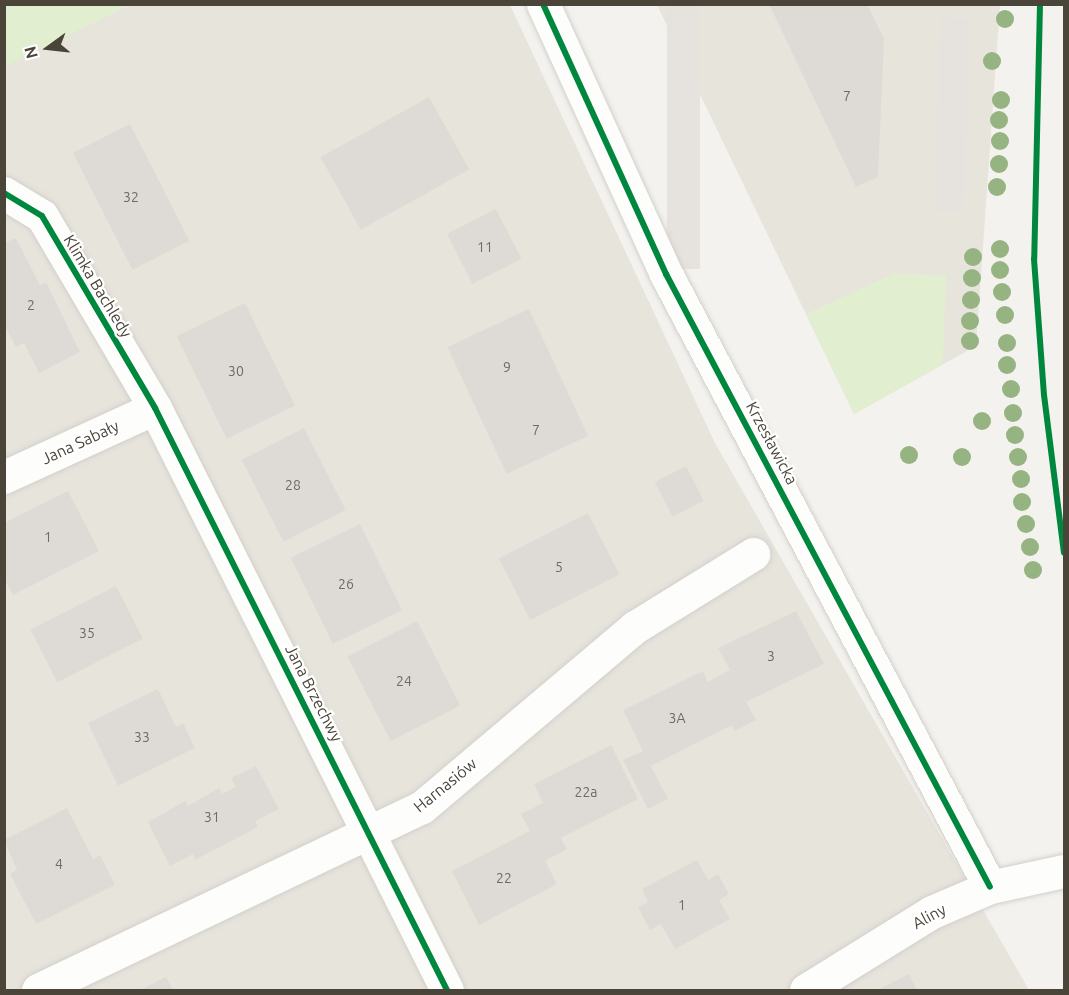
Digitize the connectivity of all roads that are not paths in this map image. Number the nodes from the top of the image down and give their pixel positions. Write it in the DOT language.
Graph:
graph roads {
  1 [pos="543,4"];
  2 [pos="4,193"];
  3 [pos="155,408"];
  4 [pos="4,477"];
  5 [pos="753,554"];
  6 [pos="368,831"];
  7 [pos="1065,871"];
  8 [pos="990,887"];
  9 [pos="38,990"];
  10 [pos="447,990"];
  11 [pos="806,990"];
  1 -- 8 [label="street, Krzesławicka"];
  2 -- 3 [label="street, Klimka Bachledy"];
  3 -- 4 [label="street, Jana Sabały"];
  3 -- 6 [label="street, Jana Brzechwy"];
  5 -- 6 [label="street, Harnasiów"];
  6 -- 9 [label="street, Harnasiów"];
  6 -- 10 [label="street, Jana Brzechwy"];
  7 -- 8 [label="street, Aliny"];
  8 -- 11 [label="street, Aliny"];
}
